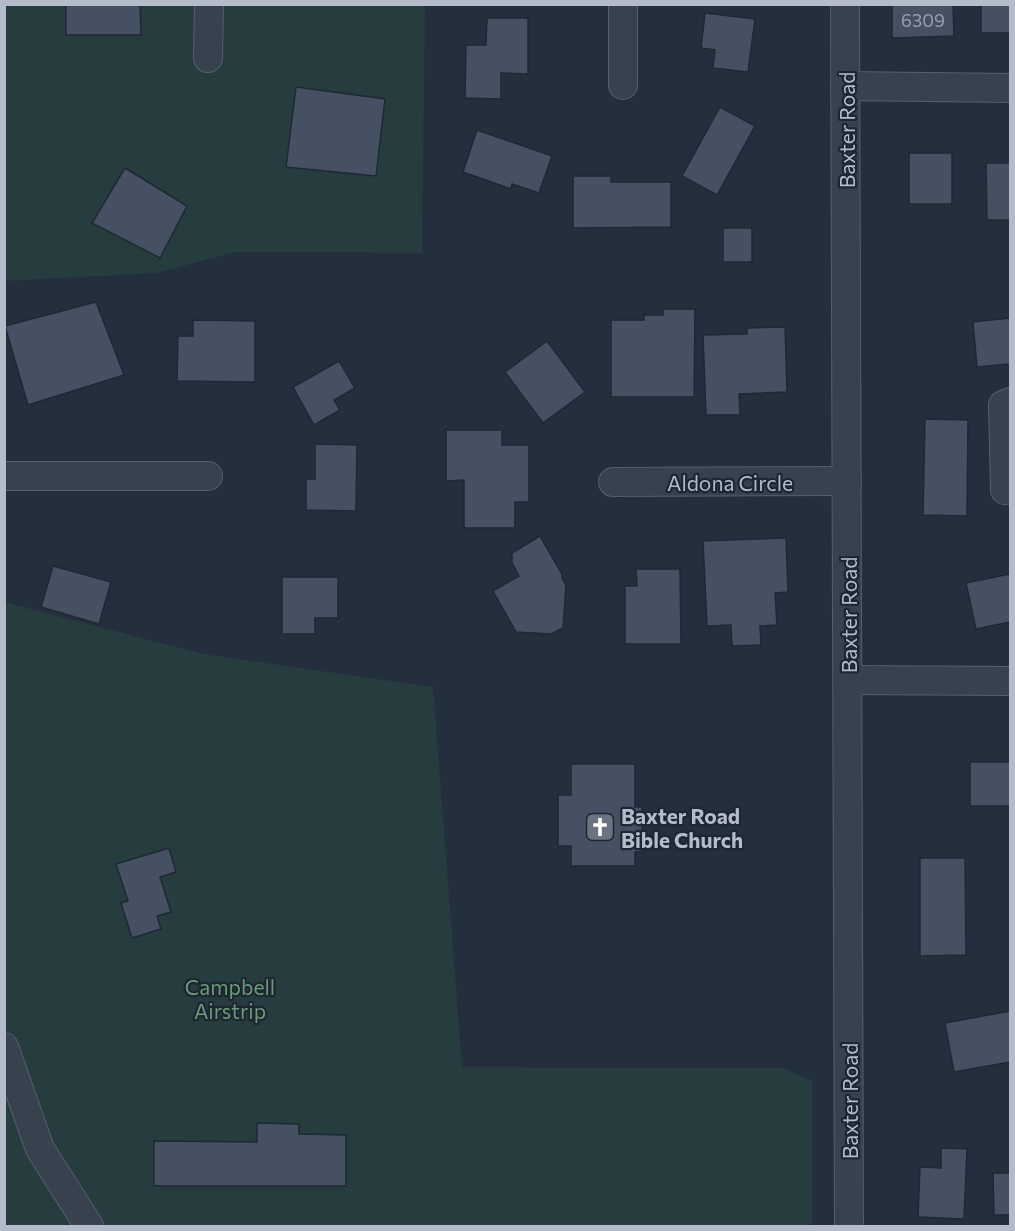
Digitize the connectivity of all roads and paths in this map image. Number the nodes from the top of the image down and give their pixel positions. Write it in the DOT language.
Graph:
graph roads {
  1 [pos="209,4"];
  2 [pos="623,4"];
  3 [pos="845,4"];
  4 [pos="208,58"];
  5 [pos="623,85"];
  6 [pos="845,86"];
  7 [pos="1011,88"];
  8 [pos="1011,402"];
  9 [pos="4,476"];
  10 [pos="208,477"];
  11 [pos="613,482"];
  12 [pos="847,482"];
  13 [pos="1005,490"];
  14 [pos="848,680"];
  15 [pos="1011,681"];
  16 [pos="4,1047"];
  17 [pos="88,1227"];
  18 [pos="849,1227"];
  1 -- 4 [label="street"];
  2 -- 5 [label="street"];
  3 -- 6 [label="street, Baxter Road"];
  6 -- 7 [label="street"];
  6 -- 12 [label="street, Baxter Road"];
  8 -- 13 [label="street"];
  9 -- 10 [label="street"];
  11 -- 12 [label="street, Aldona Circle"];
  12 -- 14 [label="street, Baxter Road"];
  14 -- 15 [label="street"];
  14 -- 18 [label="street, Baxter Road"];
  16 -- 17 [label="street"];
}
